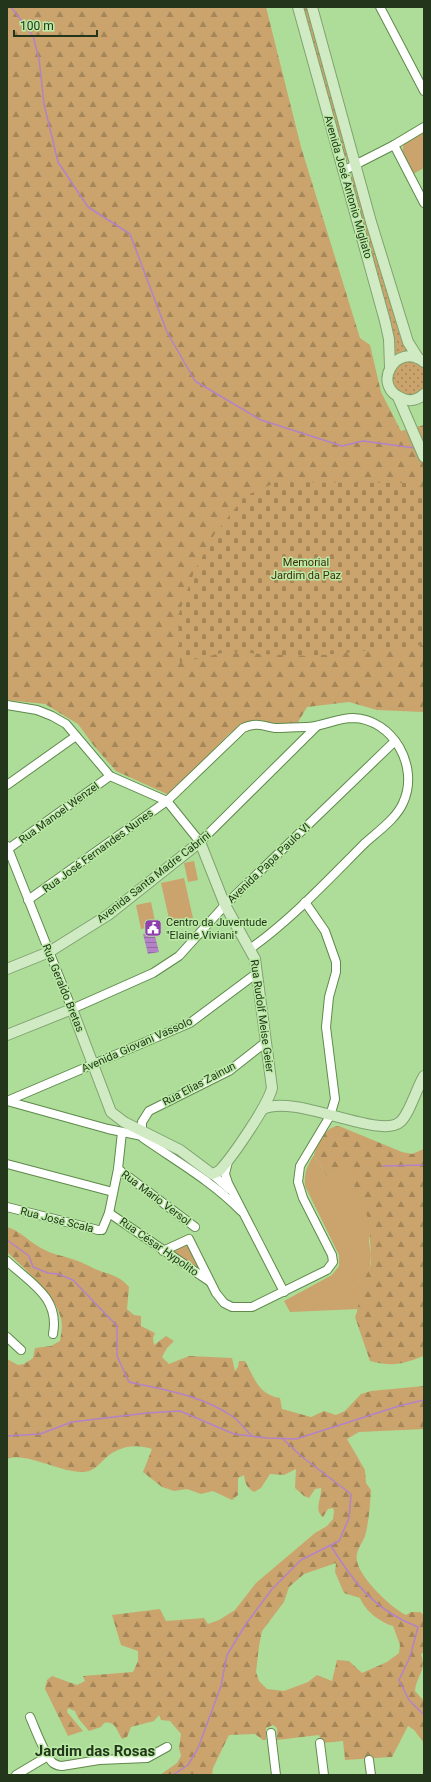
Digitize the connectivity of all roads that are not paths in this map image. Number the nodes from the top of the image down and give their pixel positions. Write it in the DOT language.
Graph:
graph roads {
  1 [pos="298,7"];
  2 [pos="312,7"];
  3 [pos="380,7"];
  4 [pos="424,91"];
  5 [pos="424,127"];
  6 [pos="394,145"];
  7 [pos="356,164"];
  8 [pos="343,171"];
  9 [pos="424,203"];
  10 [pos="422,360"];
  11 [pos="390,367"];
  12 [pos="424,394"];
  13 [pos="398,397"];
  14 [pos="421,451"];
  15 [pos="7,705"];
  16 [pos="317,726"];
  17 [pos="76,736"];
  18 [pos="395,741"];
  19 [pos="110,776"];
  20 [pos="7,785"];
  21 [pos="167,801"];
  22 [pos="200,842"];
  23 [pos="8,848"];
  24 [pos="28,900"];
  25 [pos="305,902"];
  26 [pos="225,905"];
  27 [pos="250,949"];
  28 [pos="49,952"];
  29 [pos="7,969"];
  30 [pos="257,973"];
  31 [pos="72,1009"];
  32 [pos="7,1035"];
  33 [pos="266,1042"];
  34 [pos="94,1065"];
  35 [pos="424,1076"];
  36 [pos="272,1088"];
  37 [pos="7,1102"];
  38 [pos="295,1106"];
  39 [pos="263,1109"];
  40 [pos="330,1116"];
  41 [pos="121,1128"];
  42 [pos="141,1133"];
  43 [pos="228,1160"];
  44 [pos="8,1166"];
  45 [pos="118,1169"];
  46 [pos="212,1174"];
  47 [pos="231,1191"];
  48 [pos="113,1192"];
  49 [pos="7,1207"];
  50 [pos="241,1211"];
  51 [pos="109,1213"];
  52 [pos="195,1227"];
  53 [pos="163,1251"];
  54 [pos="8,1262"];
  55 [pos="209,1282"];
  56 [pos="284,1292"];
  57 [pos="53,1334"];
  58 [pos="7,1337"];
  59 [pos="21,1350"];
  60 [pos="30,1717"];
  61 [pos="271,1733"];
  62 [pos="320,1743"];
  63 [pos="167,1747"];
  64 [pos="48,1756"];
  65 [pos="369,1760"];
  66 [pos="16,1775"];
  67 [pos="276,1775"];
  68 [pos="324,1775"];
  69 [pos="371,1775"];
  1 -- 8 [label="main road, Avenida José Antonio Migliato"];
  2 -- 7 [label="main road, Avenida José Antonio Migliato"];
  3 -- 4 [label="street"];
  5 -- 6 [label="street"];
  6 -- 7 [label="street"];
  6 -- 9 [label="street"];
  7 -- 8 [label="street"];
  7 -- 10 [label="main road, Avenida José Antonio Migliato"];
  8 -- 11 [label="main road, Avenida José Antonio Migliato"];
  10 -- 11 [label="main road"];
  11 -- 13 [label="main road, Avenida José Antonio Migliato"];
  12 -- 13 [label="main road"];
  13 -- 14 [label="main road, Avenida José Antonio Migliato"];
  15 -- 17 [label="street"];
  16 -- 18 [label="street"];
  16 -- 21 [label="street, Rua José Fernandes Nunes"];
  16 -- 22 [label="street, Avenida Santa Madre Cabrini"];
  17 -- 19 [label="street"];
  17 -- 20 [label="street"];
  18 -- 25 [label="street"];
  18 -- 26 [label="street, Avenida Papa Paulo VI"];
  19 -- 21 [label="street"];
  19 -- 23 [label="street, Rua Manoel Wenzel"];
  21 -- 22 [label="street, Rua Rudolf Meise Geier"];
  21 -- 24 [label="street, Rua José Fernandes Nunes"];
  22 -- 26 [label="main road, Rua Rudolf Meise Geier"];
  22 -- 28 [label="main road, Avenida Santa Madre Cabrini"];
  23 -- 24 [label="street, Rua Geraldo Bretas"];
  24 -- 28 [label="street, Rua Geraldo Bretas"];
  25 -- 27 [label="street"];
  25 -- 40 [label="street"];
  26 -- 27 [label="main road, Rua Rudolf Meise Geier"];
  26 -- 31 [label="street, Avenida Papa Paulo VI"];
  27 -- 30 [label="main road, Rua Rudolf Meise Geier"];
  28 -- 29 [label="main road, Avenida Santa Madre Cabrini"];
  28 -- 31 [label="street, Rua Geraldo Bretas"];
  30 -- 33 [label="main road, Rua Rudolf Meise Geier"];
  30 -- 34 [label="street, Avenida Giovani Vassolo"];
  31 -- 32 [label="main road, Avenida Papa Paulo VI"];
  31 -- 34 [label="main road, Rua Geraldo Bretas"];
  33 -- 36 [label="main road, Rua Rudolf Meise Geier"];
  33 -- 42 [label="street, Rua Elias Zainun"];
  34 -- 37 [label="street, Avenida Giovani Vassolo"];
  34 -- 41 [label="main road, Rua Geraldo Bretas"];
  35 -- 40 [label="main road"];
  36 -- 38 [label="main road"];
  36 -- 39 [label="main road"];
  37 -- 41 [label="street"];
  38 -- 39 [label="main road"];
  38 -- 40 [label="main road"];
  39 -- 43 [label="main road"];
  40 -- 56 [label="street"];
  41 -- 42 [label="main road"];
  41 -- 45 [label="street"];
  42 -- 46 [label="main road"];
  42 -- 50 [label="street"];
  43 -- 46 [label="main road"];
  43 -- 47 [label="street"];
  44 -- 48 [label="street"];
  45 -- 48 [label="street"];
  45 -- 52 [label="street, Rua Mario Versol"];
  46 -- 47 [label="street"];
  47 -- 50 [label="street"];
  48 -- 51 [label="street"];
  49 -- 51 [label="street, Rua José Scala"];
  50 -- 56 [label="street"];
  51 -- 53 [label="street, Rua César Hypolito"];
  53 -- 55 [label="street, Rua César Hypolito"];
  53 -- 55 [label="street"];
  54 -- 57 [label="street"];
  55 -- 56 [label="street"];
  58 -- 59 [label="street"];
  60 -- 64 [label="street"];
  61 -- 67 [label="street"];
  62 -- 68 [label="street"];
  63 -- 64 [label="street"];
  64 -- 66 [label="street"];
  65 -- 69 [label="street"];
}
